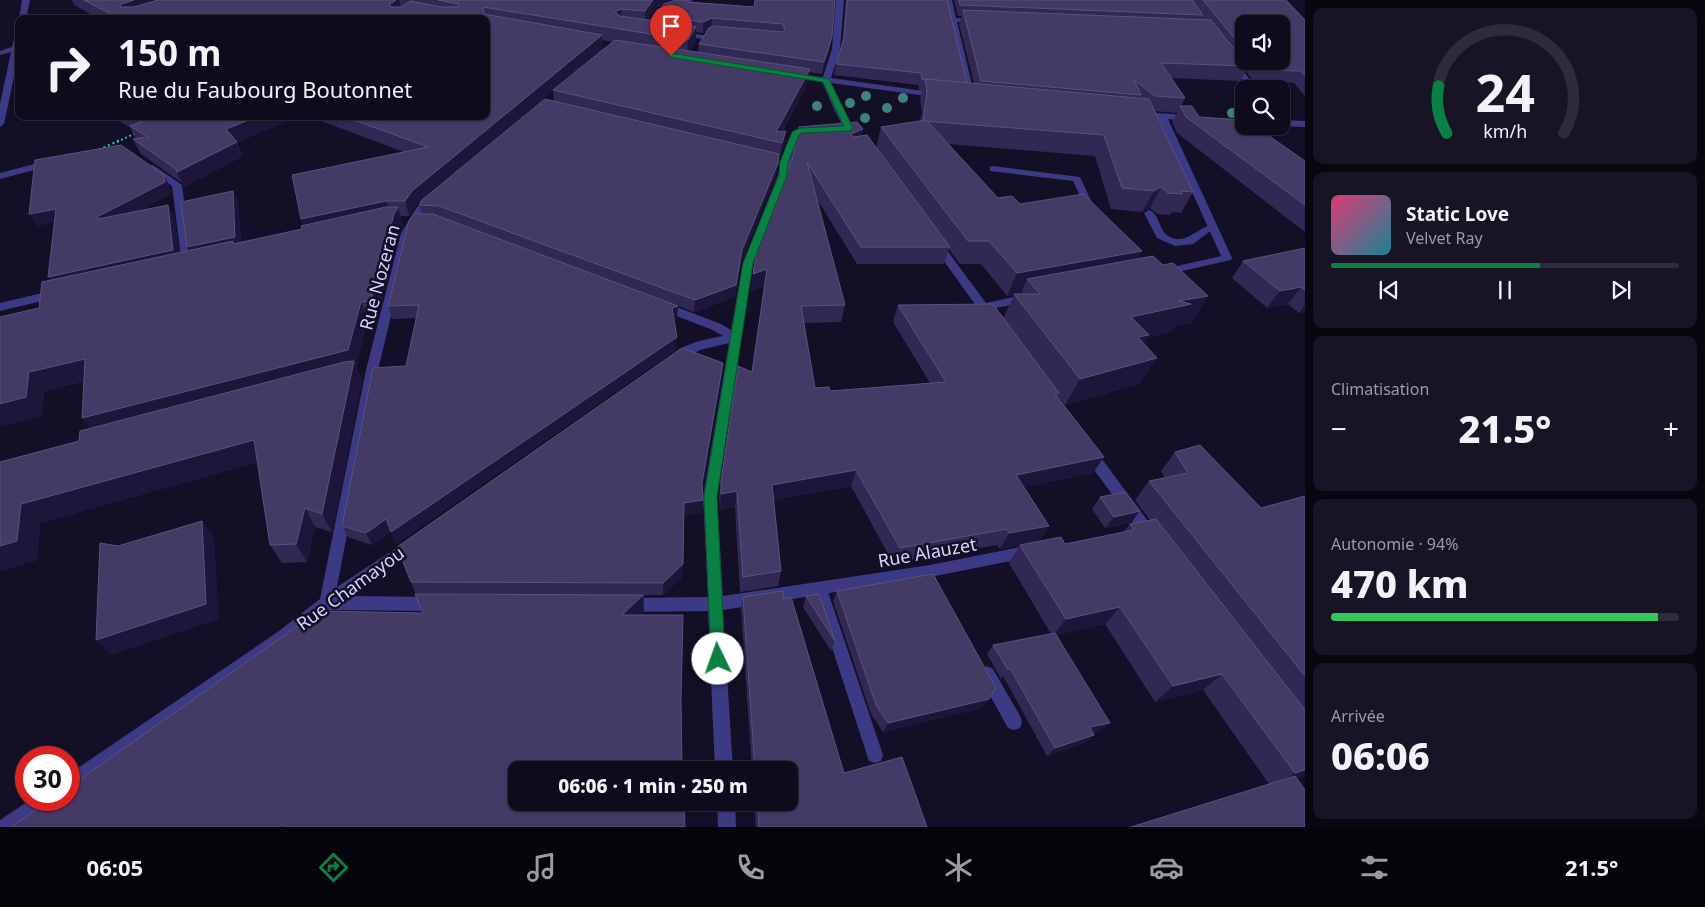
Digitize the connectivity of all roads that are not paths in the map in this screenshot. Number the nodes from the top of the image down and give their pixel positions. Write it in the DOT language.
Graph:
graph roads {
  1 [pos="26,0"];
  2 [pos="840,0"];
  3 [pos="948,0"];
  4 [pos="679,6"];
  5 [pos="23,15"];
  6 [pos="952,20"];
  7 [pos="982,21"];
  8 [pos="630,27"];
  9 [pos="648,29"];
  10 [pos="658,31"];
  11 [pos="667,32"];
  12 [pos="711,33"];
  13 [pos="15,49"];
  14 [pos="0,53"];
  15 [pos="15,57"];
  16 [pos="1230,59"];
  17 [pos="788,74"];
  18 [pos="1246,80"];
  19 [pos="826,81"];
  20 [pos="946,97"];
  21 [pos="981,101"];
  22 [pos="1134,114"];
  23 [pos="1163,117"];
  24 [pos="1199,119"];
  25 [pos="1290,123"];
  26 [pos="0,124"];
  27 [pos="1305,124"];
  28 [pos="819,130"];
  29 [pos="864,144"];
  30 [pos="95,152"];
  31 [pos="148,165"];
  32 [pos="993,169"];
  33 [pos="0,176"];
  34 [pos="442,191"];
  35 [pos="1094,213"];
  36 [pos="1149,213"];
  37 [pos="398,221"];
  38 [pos="412,221"];
  39 [pos="429,222"];
  40 [pos="1213,228"];
  41 [pos="926,229"];
  42 [pos="188,265"];
  43 [pos="1156,274"];
  44 [pos="66,292"];
  45 [pos="1040,296"];
  46 [pos="652,303"];
  47 [pos="982,306"];
  48 [pos="0,307"];
  49 [pos="1000,330"];
  50 [pos="735,338"];
  51 [pos="661,369"];
  52 [pos="1081,441"];
  53 [pos="425,534"];
  54 [pos="1157,544"];
  55 [pos="1046,548"];
  56 [pos="930,571"];
  57 [pos="940,588"];
  58 [pos="820,589"];
  59 [pos="328,603"];
  60 [pos="447,604"];
  61 [pos="715,604"];
  62 [pos="615,605"];
  63 [pos="981,664"];
  64 [pos="1014,722"];
  65 [pos="875,755"];
  66 [pos="724,761"];
  67 [pos="80,776"];
  68 [pos="29,811"];
  69 [pos="726,811"];
  70 [pos="6,827"];
  71 [pos="727,827"];
  1 -- 5 [label="street"];
  2 -- 19 [label="street"];
  3 -- 6 [label="street"];
  4 -- 9 [label="street"];
  6 -- 7 [label="street"];
  6 -- 21 [label="street"];
  8 -- 9 [label="street"];
  9 -- 10 [label="street"];
  11 -- 12 [label="street"];
  13 -- 14 [label="street"];
  15 -- 26 [label="street"];
  16 -- 18 [label="street"];
  17 -- 19 [label="street"];
  19 -- 20 [label="street"];
  19 -- 29 [label="street"];
  22 -- 23 [label="street"];
  23 -- 24 [label="street"];
  23 -- 40 [label="street"];
  25 -- 27 [label="street"];
  28 -- 50 [label="street"];
  30 -- 33 [label="street"];
  31 -- 42 [label="street"];
  32 -- 35 [label="street"];
  34 -- 38 [label="street, Rue Nozeran"];
  36 -- 40 [label="street"];
  37 -- 38 [label="street"];
  38 -- 39 [label="street"];
  38 -- 59 [label="street, Rue Nozeran"];
  40 -- 43 [label="street"];
  41 -- 47 [label="street"];
  44 -- 48 [label="street"];
  45 -- 47 [label="street"];
  46 -- 50 [label="street"];
  47 -- 49 [label="street"];
  50 -- 51 [label="street"];
  50 -- 61 [label="street"];
  52 -- 54 [label="street"];
  53 -- 59 [label="street, Rue Chamayou"];
  55 -- 56 [label="street, Rue Alauzet"];
  56 -- 57 [label="street"];
  56 -- 58 [label="street, Rue Alauzet"];
  58 -- 61 [label="street, Rue Alauzet"];
  58 -- 65 [label="street"];
  59 -- 60 [label="street"];
  59 -- 67 [label="street, Rue Chamayou"];
  61 -- 62 [label="street, Rue Alauzet"];
  61 -- 66 [label="street"];
  63 -- 64 [label="street"];
  68 -- 70 [label="street"];
  69 -- 71 [label="street"];
}
